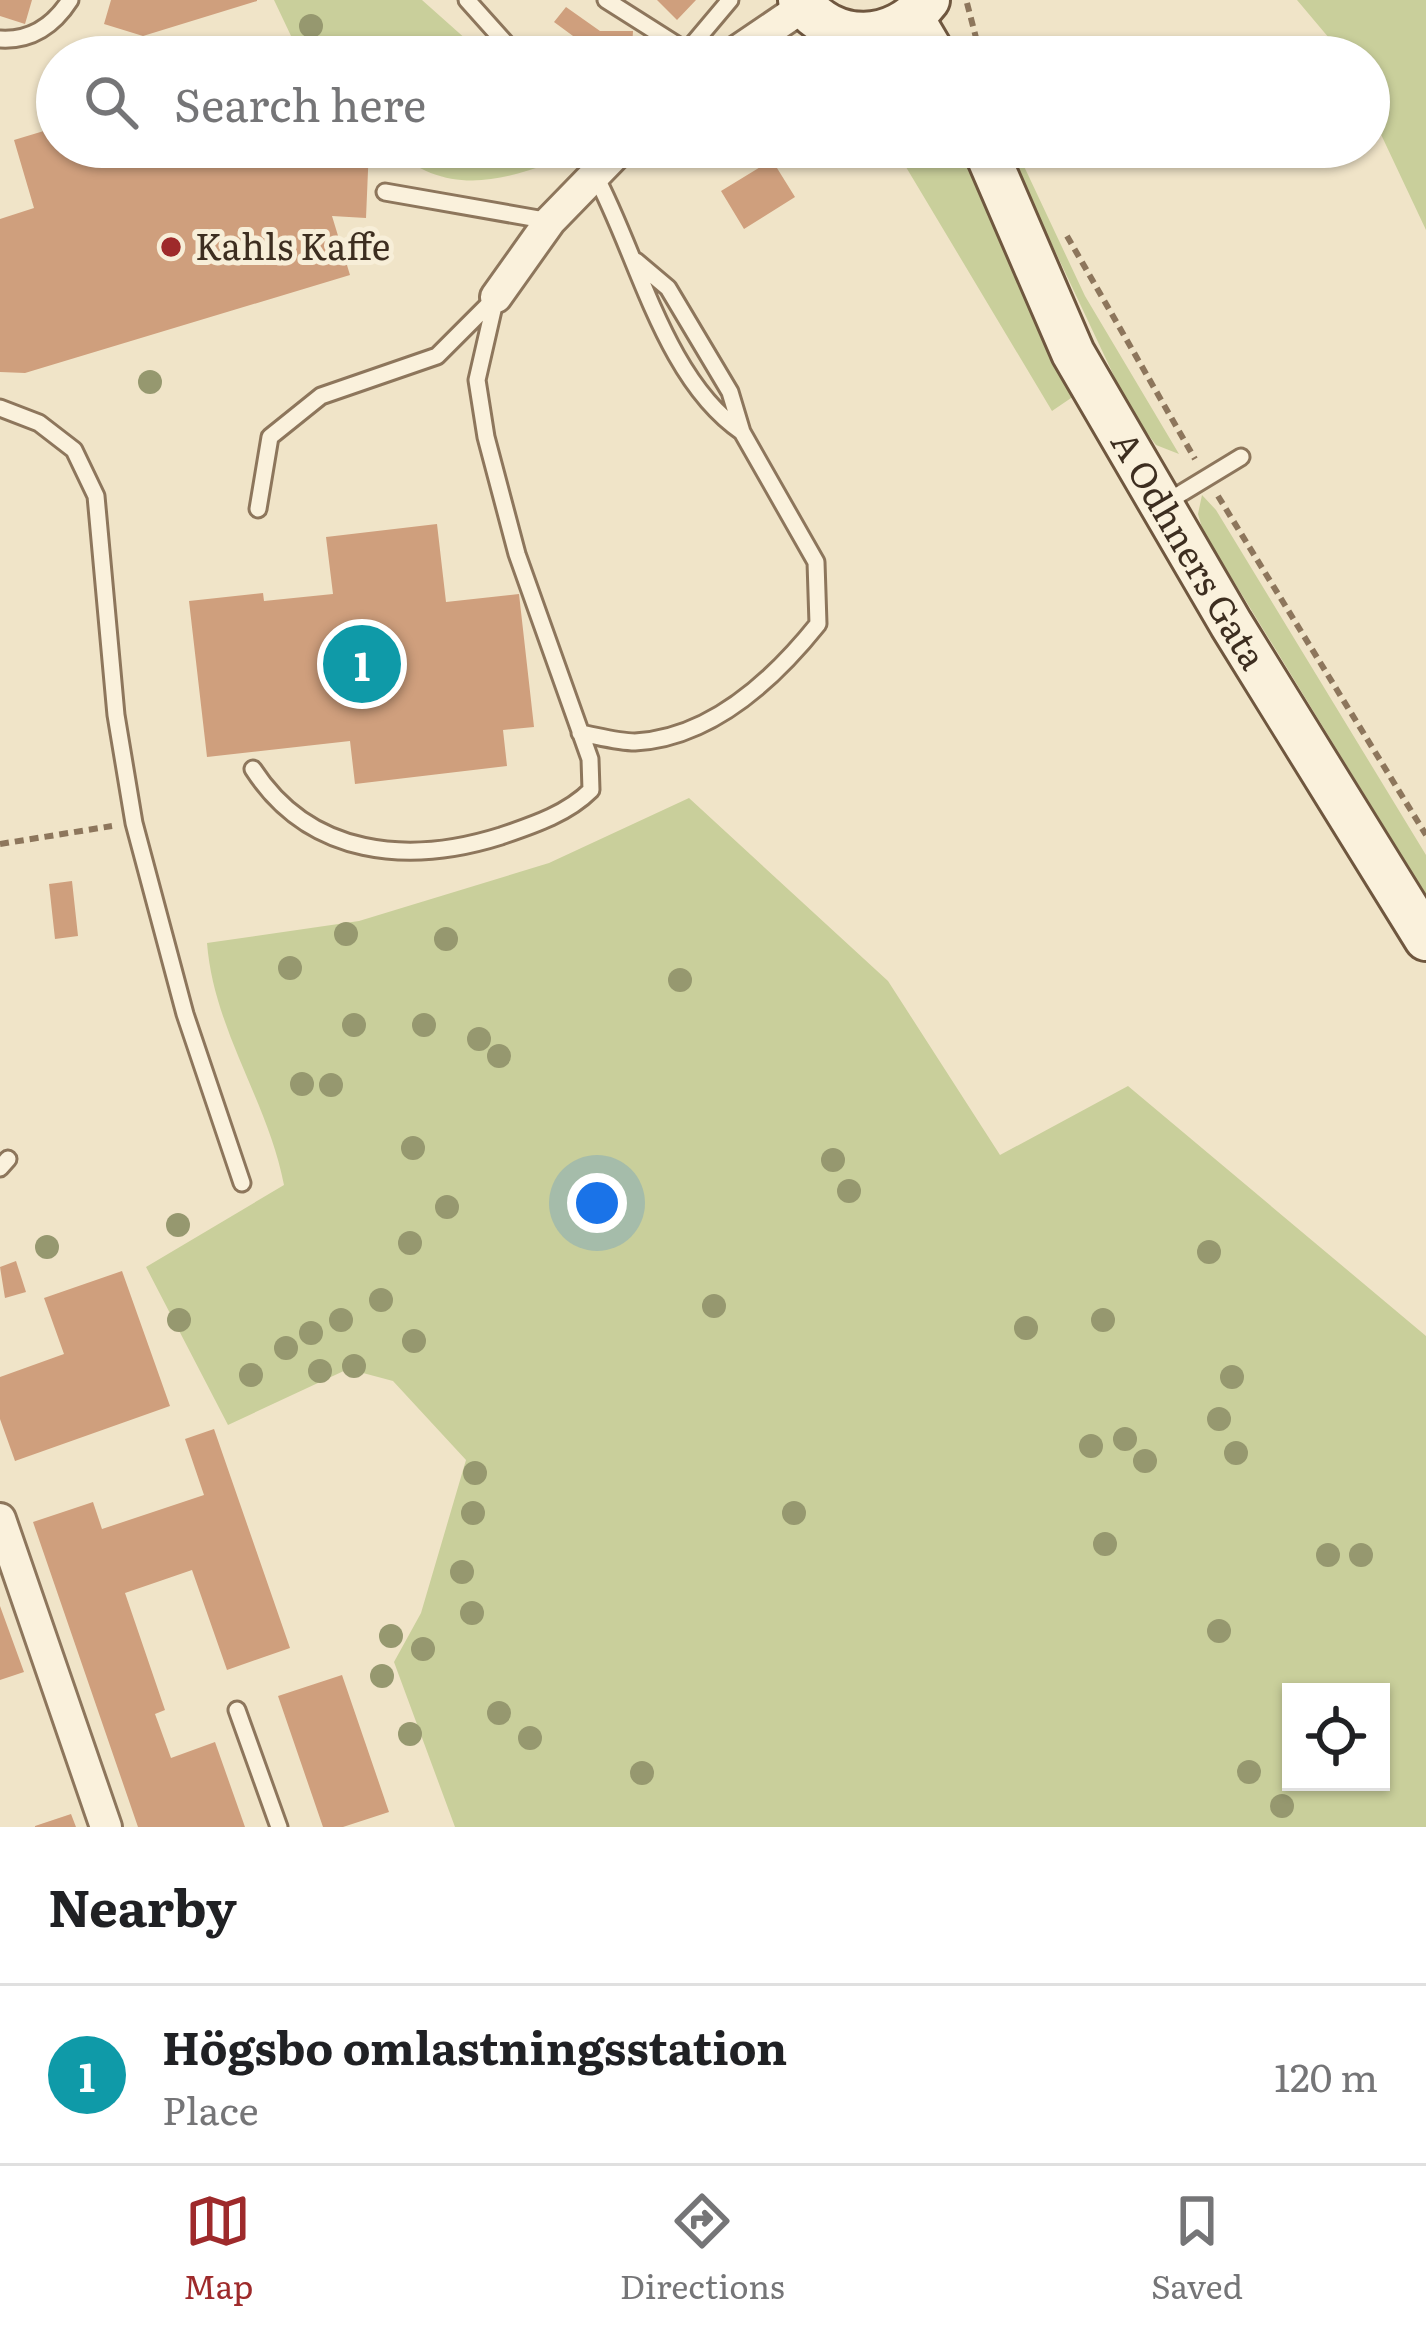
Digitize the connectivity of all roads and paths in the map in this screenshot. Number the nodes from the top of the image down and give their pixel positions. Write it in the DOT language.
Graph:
graph roads {
  1 [pos="70,0"];
  2 [pos="467,0"];
  3 [pos="606,0"];
  4 [pos="730,0"];
  5 [pos="968,0"];
  6 [pos="802,3"];
  7 [pos="920,9"];
  8 [pos="499,36"];
  9 [pos="660,36"];
  10 [pos="703,36"];
  11 [pos="757,36"];
  12 [pos="976,36"];
  13 [pos="0,39"];
  14 [pos="602,168"];
  15 [pos="993,168"];
  16 [pos="595,175"];
  17 [pos="385,192"];
  18 [pos="550,221"];
  19 [pos="636,260"];
  20 [pos="496,297"];
  21 [pos="0,408"];
  22 [pos="742,431"];
  23 [pos="1241,457"];
  24 [pos="1162,505"];
  25 [pos="258,508"];
  26 [pos="580,733"];
  27 [pos="253,769"];
  28 [pos="101,828"];
  29 [pos="0,844"];
  30 [pos="1426,939"];
  31 [pos="242,1183"];
  32 [pos="0,1519"];
  33 [pos="237,1710"];
  34 [pos="106,1827"];
  35 [pos="279,1827"];
  1 -- 13 [label="lane"];
  2 -- 8 [label="lane"];
  3 -- 9 [label="lane"];
  4 -- 10 [label="lane"];
  5 -- 12 [label="path"];
  6 -- 7 [label="street"];
  6 -- 11 [label="street"];
  14 -- 16 [label="street"];
  15 -- 24 [label="street, A Odhners Gata"];
  16 -- 18 [label="street"];
  16 -- 19 [label="lane"];
  17 -- 18 [label="lane"];
  18 -- 20 [label="street"];
  19 -- 22 [label="lane"];
  19 -- 22 [label="lane"];
  20 -- 25 [label="lane"];
  20 -- 26 [label="lane"];
  21 -- 31 [label="lane"];
  22 -- 26 [label="lane"];
  23 -- 24 [label="lane"];
  24 -- 30 [label="street, A Odhners Gata"];
  26 -- 27 [label="lane"];
  28 -- 29 [label="path"];
  32 -- 34 [label="street"];
  33 -- 35 [label="lane"];
}
